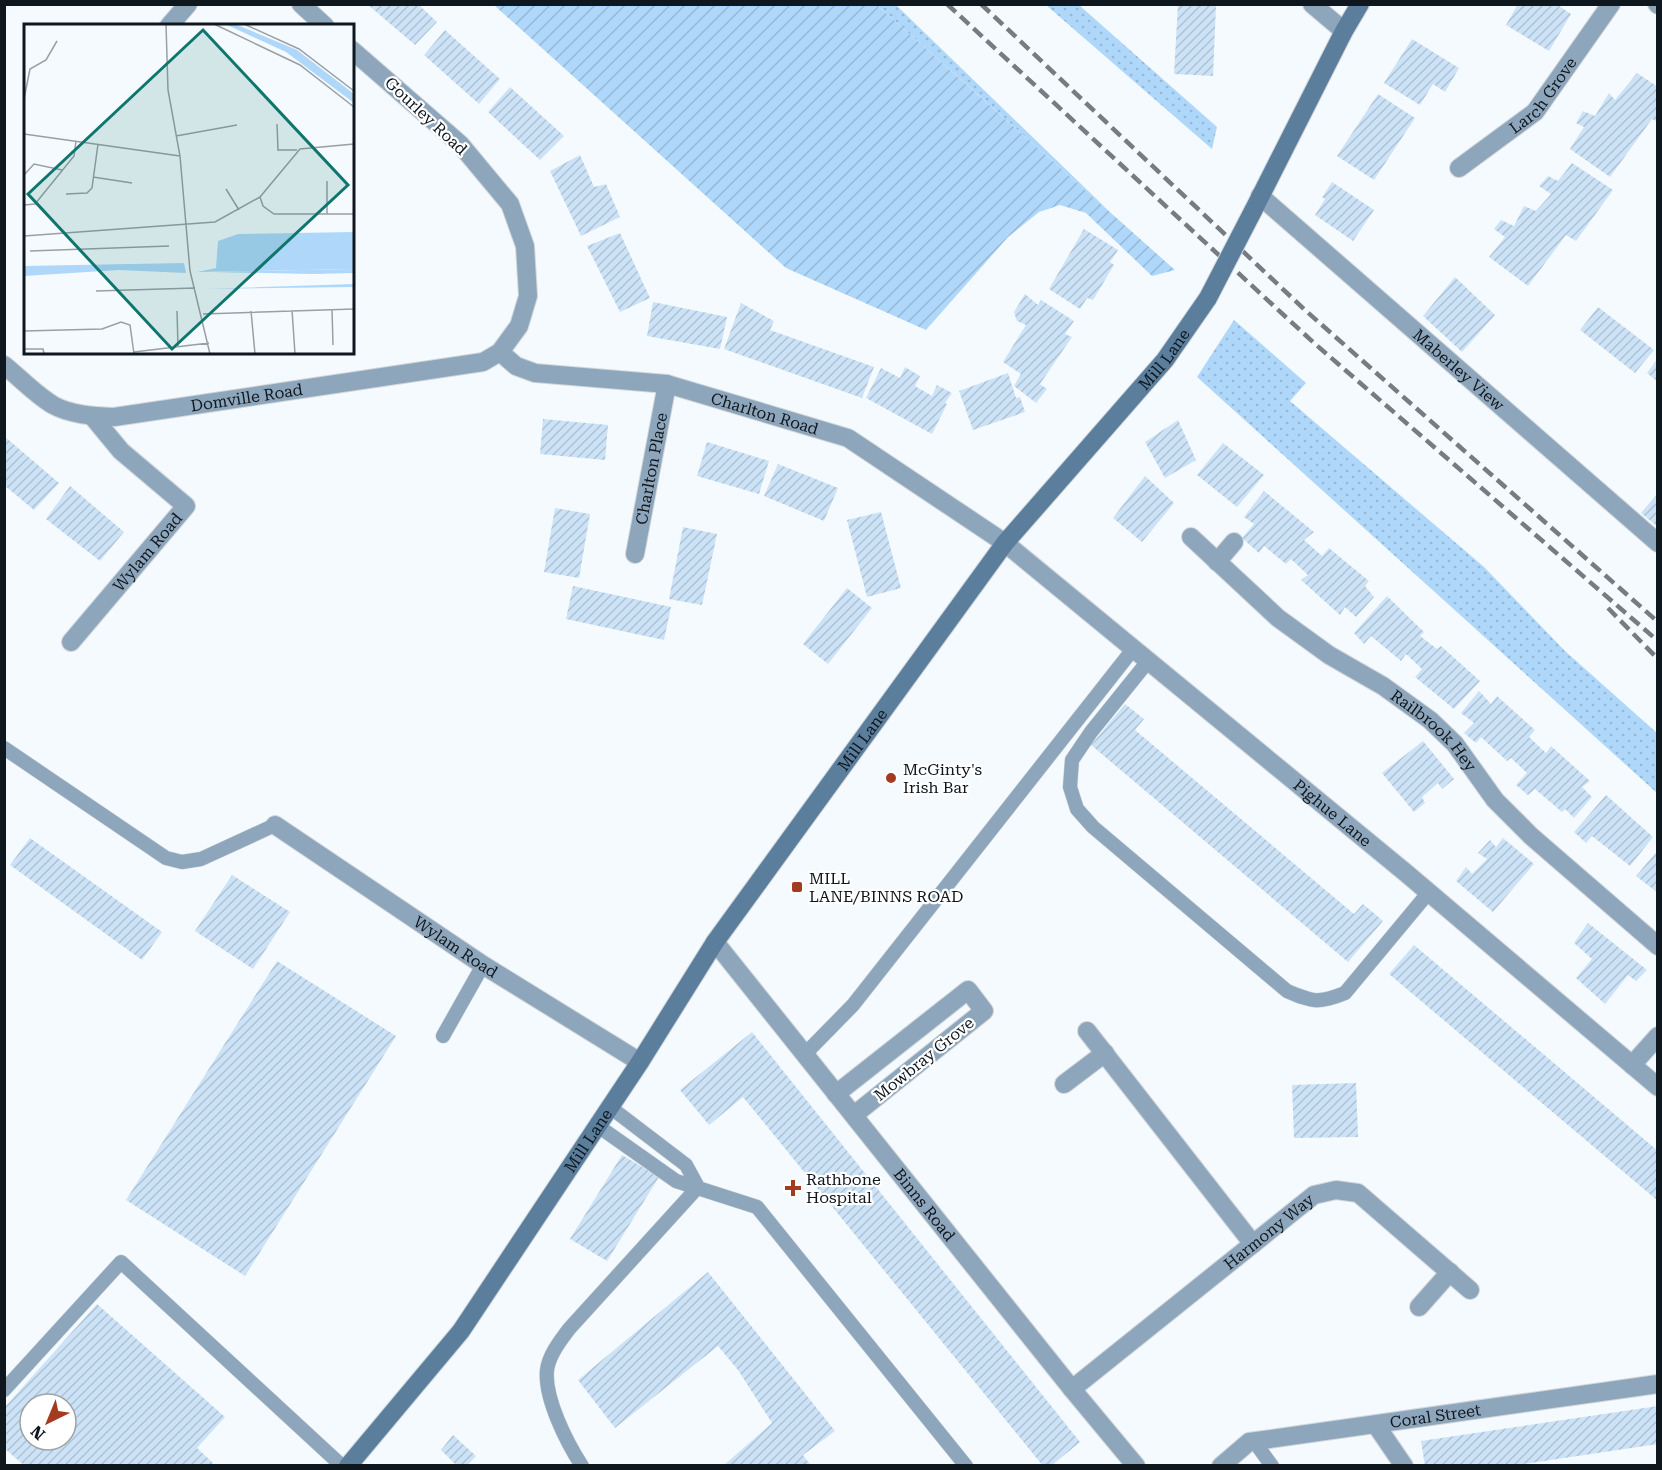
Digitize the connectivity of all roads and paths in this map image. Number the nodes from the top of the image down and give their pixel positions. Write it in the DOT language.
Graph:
graph roads {
  1 [pos="188,4"];
  2 [pos="301,4"];
  3 [pos="1312,4"];
  4 [pos="1360,4"];
  5 [pos="1611,4"];
  6 [pos="171,24"];
  7 [pos="323,24"];
  8 [pos="1344,31"];
  9 [pos="354,52"];
  10 [pos="1459,168"];
  11 [pos="1257,204"];
  12 [pos="500,352"];
  13 [pos="4,365"];
  14 [pos="667,384"];
  15 [pos="92,416"];
  16 [pos="1191,537"];
  17 [pos="1234,542"];
  18 [pos="1005,543"];
  19 [pos="1658,543"];
  20 [pos="635,554"];
  21 [pos="1217,561"];
  22 [pos="71,642"];
  23 [pos="1134,648"];
  24 [pos="1149,660"];
  25 [pos="4,748"];
  26 [pos="275,825"];
  27 [pos="1429,892"];
  28 [pos="716,942"];
  29 [pos="1658,946"];
  30 [pos="483,964"];
  31 [pos="1087,1031"];
  32 [pos="443,1036"];
  33 [pos="1658,1036"];
  34 [pos="1104,1053"];
  35 [pos="805,1054"];
  36 [pos="640,1062"];
  37 [pos="1632,1065"];
  38 [pos="1064,1084"];
  39 [pos="1658,1087"];
  40 [pos="836,1094"];
  41 [pos="610,1107"];
  42 [pos="854,1115"];
  43 [pos="598,1126"];
  44 [pos="698,1187"];
  45 [pos="1253,1244"];
  46 [pos="1450,1272"];
  47 [pos="1470,1290"];
  48 [pos="1419,1307"];
  49 [pos="1658,1384"];
  50 [pos="1072,1389"];
  51 [pos="4,1390"];
  52 [pos="1376,1425"];
  53 [pos="1254,1441"];
  54 [pos="342,1466"];
  55 [pos="348,1466"];
  56 [pos="582,1466"];
  57 [pos="966,1466"];
  58 [pos="1136,1466"];
  59 [pos="1221,1466"];
  60 [pos="1272,1466"];
  61 [pos="1404,1466"];
  1 -- 6 [label="street"];
  2 -- 7 [label="street"];
  3 -- 8 [label="street"];
  4 -- 8 [label="street, Mill Lane"];
  5 -- 10 [label="street, Larch Grove"];
  8 -- 11 [label="street, Mill Lane"];
  9 -- 12 [label="street, Gourley Road"];
  11 -- 18 [label="street, Mill Lane, bridge"];
  11 -- 19 [label="street, Maberley View"];
  12 -- 14 [label="street, Charlton Road"];
  12 -- 15 [label="street, Domville Road"];
  13 -- 15 [label="street, Domville Road"];
  14 -- 18 [label="street, Charlton Road"];
  14 -- 20 [label="street, Charlton Place"];
  15 -- 22 [label="street, Wylam Road"];
  16 -- 21 [label="street, Railbrook Hey"];
  17 -- 21 [label="street"];
  18 -- 23 [label="street, Pighue Lane"];
  18 -- 28 [label="street, Mill Lane"];
  21 -- 29 [label="street, Railbrook Hey"];
  23 -- 24 [label="street, Pighue Lane"];
  23 -- 35 [label="lane"];
  24 -- 27 [label="street, Pighue Lane"];
  24 -- 27 [label="lane"];
  25 -- 26 [label="lane"];
  26 -- 30 [label="street, Wylam Road"];
  27 -- 37 [label="street, Pighue Lane"];
  28 -- 35 [label="street, Binns Road"];
  28 -- 36 [label="street, Mill Lane"];
  30 -- 32 [label="lane"];
  30 -- 36 [label="street, Wylam Road"];
  31 -- 34 [label="street"];
  33 -- 37 [label="street"];
  34 -- 38 [label="street"];
  34 -- 45 [label="street"];
  35 -- 40 [label="street, Binns Road"];
  36 -- 41 [label="street, Mill Lane"];
  37 -- 39 [label="street, Pighue Lane"];
  40 -- 42 [label="street, Binns Road"];
  40 -- 42 [label="street, Mowbray Grove"];
  41 -- 43 [label="street, Mill Lane"];
  41 -- 44 [label="lane"];
  42 -- 50 [label="street, Binns Road"];
  43 -- 44 [label="lane"];
  43 -- 55 [label="street, Mill Lane"];
  44 -- 56 [label="lane"];
  44 -- 57 [label="lane"];
  45 -- 46 [label="street, Harmony Way"];
  45 -- 50 [label="street, Harmony Way"];
  46 -- 47 [label="street, Harmony Way"];
  46 -- 48 [label="street"];
  49 -- 52 [label="street, Coral Street"];
  50 -- 58 [label="street, Binns Road"];
  51 -- 54 [label="lane"];
  52 -- 53 [label="street, Coral Street"];
  52 -- 61 [label="street"];
  53 -- 59 [label="street, Coral Street"];
  53 -- 60 [label="lane"];
}
